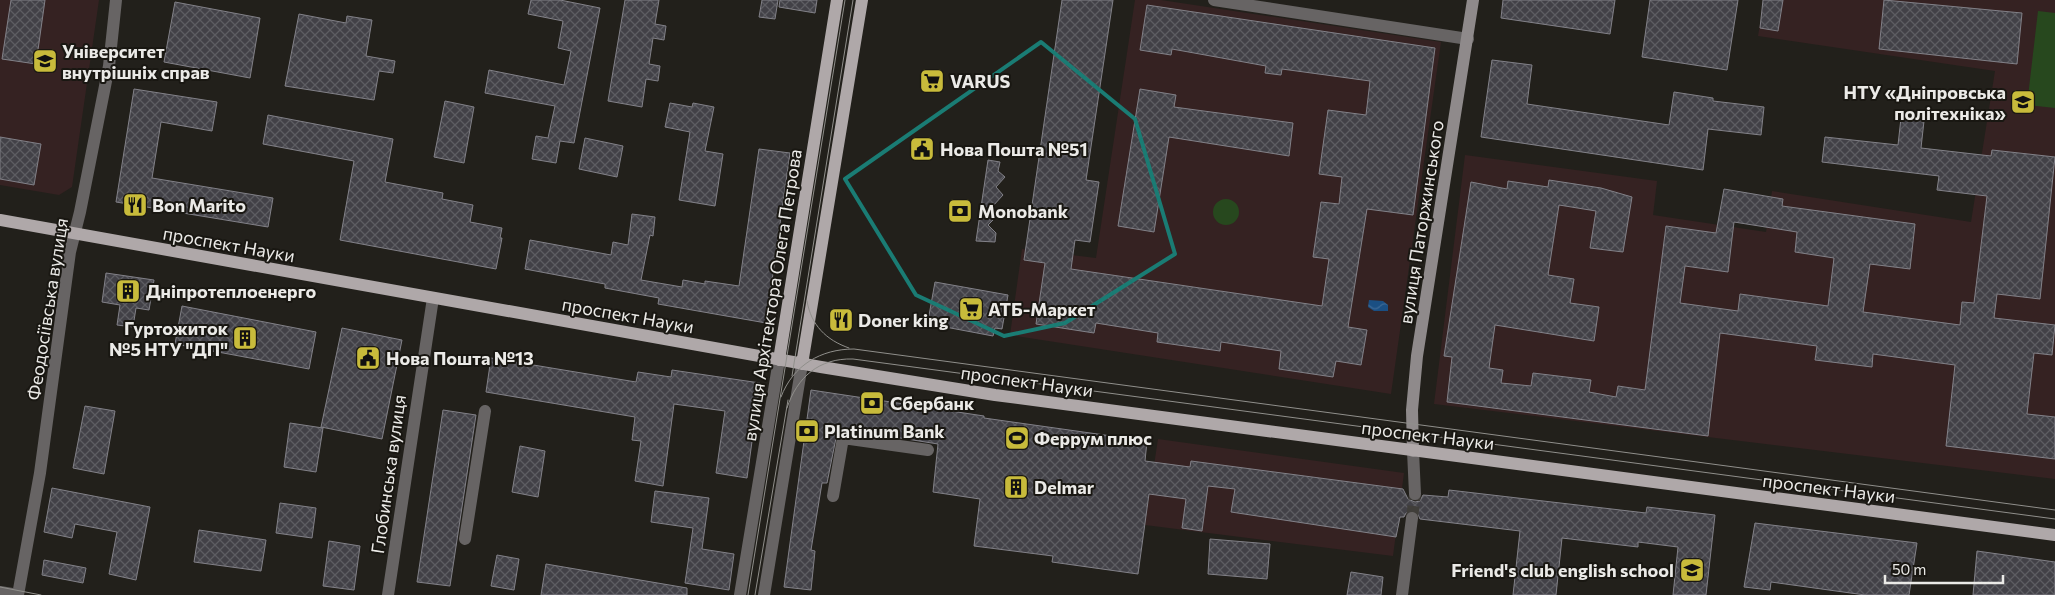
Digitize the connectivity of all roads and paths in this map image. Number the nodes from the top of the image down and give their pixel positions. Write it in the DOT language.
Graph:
graph roads {
  1 [pos="116,0"];
  2 [pos="837,0"];
  3 [pos="862,0"];
  4 [pos="1214,0"];
  5 [pos="1473,0"];
  6 [pos="1468,39"];
  7 [pos="0,220"];
  8 [pos="75,234"];
  9 [pos="433,298"];
  10 [pos="779,360"];
  11 [pos="802,364"];
  12 [pos="485,411"];
  13 [pos="928,450"];
  14 [pos="1413,451"];
  15 [pos="1415,494"];
  16 [pos="833,496"];
  17 [pos="1412,518"];
  18 [pos="2055,535"];
  19 [pos="465,539"];
  20 [pos="0,592"];
  21 [pos="18,595"];
  22 [pos="388,595"];
  23 [pos="740,595"];
  24 [pos="764,595"];
  25 [pos="1402,595"];
  1 -- 8 [label="street, Феодосіївська вулиця"];
  2 -- 10 [label="main road, вулиця Архітектора Олега Петрова"];
  3 -- 11 [label="main road"];
  4 -- 6 [label="street"];
  5 -- 6 [label="street, вулиця Паторжинського"];
  6 -- 14 [label="street, вулиця Паторжинського"];
  7 -- 8 [label="main road, проспект Науки"];
  8 -- 9 [label="main road, проспект Науки"];
  8 -- 21 [label="street, Феодосіївська вулиця"];
  9 -- 10 [label="main road, проспект Науки"];
  9 -- 22 [label="street, Глобинська вулиця"];
  10 -- 11 [label="main road, проспект Науки"];
  10 -- 23 [label="street, вулиця Архітектора Олега Петрова"];
  11 -- 14 [label="main road, проспект Науки"];
  11 -- 24 [label="street"];
  12 -- 19 [label="street"];
  13 -- 16 [label="street"];
  14 -- 15 [label="street"];
  14 -- 18 [label="main road, проспект Науки"];
  17 -- 25 [label="street"];
  20 -- 21 [label="street"];
}
